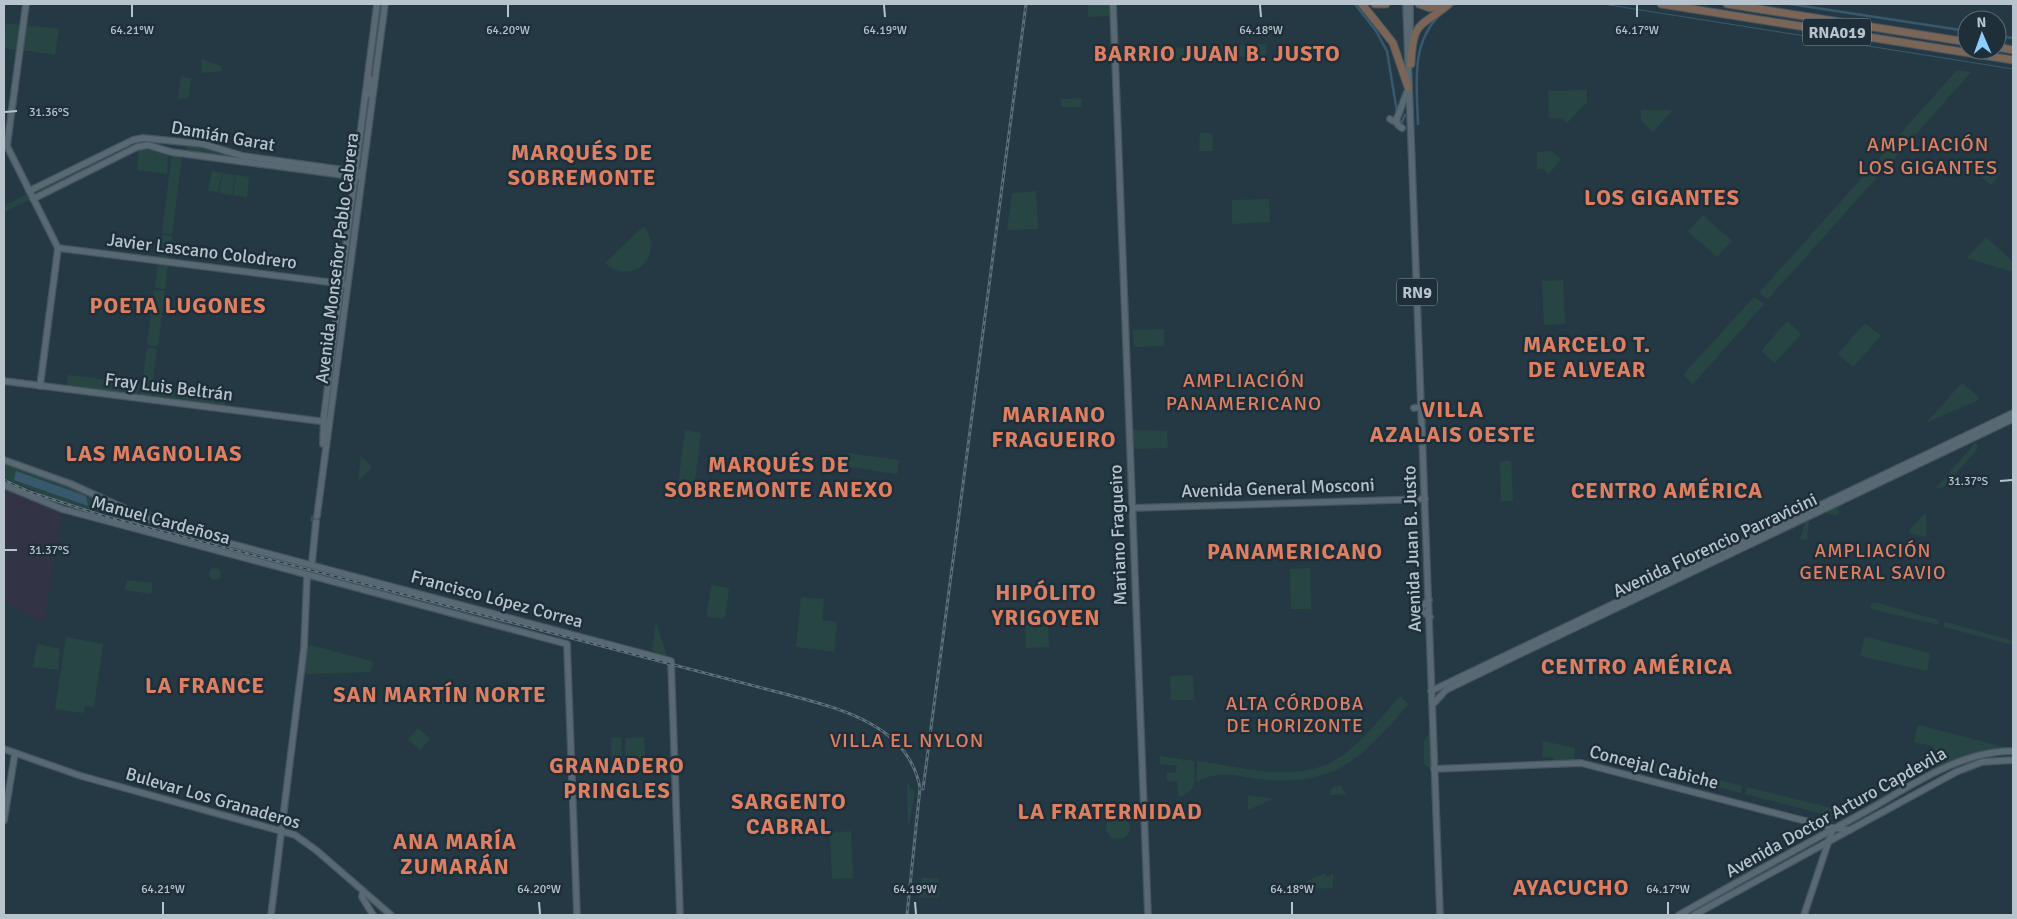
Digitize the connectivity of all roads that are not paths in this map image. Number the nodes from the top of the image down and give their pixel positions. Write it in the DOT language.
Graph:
graph roads {
  1 [pos="26,4"];
  2 [pos="377,4"];
  3 [pos="385,4"];
  4 [pos="1113,4"];
  5 [pos="1362,4"];
  6 [pos="1375,4"];
  7 [pos="1386,4"];
  8 [pos="1406,4"];
  9 [pos="1410,4"];
  10 [pos="1419,4"];
  11 [pos="1444,4"];
  12 [pos="1449,4"];
  13 [pos="1661,4"];
  14 [pos="1727,4"];
  15 [pos="1957,40"];
  16 [pos="2013,60"];
  17 [pos="1411,64"];
  18 [pos="1408,87"];
  19 [pos="374,93"];
  20 [pos="364,99"];
  21 [pos="1402,128"];
  22 [pos="1411,128"];
  23 [pos="369,133"];
  24 [pos="6,148"];
  25 [pos="355,174"];
  26 [pos="363,175"];
  27 [pos="29,191"];
  28 [pos="33,199"];
  29 [pos="58,248"];
  30 [pos="350,279"];
  31 [pos="341,283"];
  32 [pos="345,313"];
  33 [pos="4,381"];
  34 [pos="40,386"];
  35 [pos="1414,410"];
  36 [pos="1421,411"];
  37 [pos="2013,413"];
  38 [pos="2013,419"];
  39 [pos="323,422"];
  40 [pos="331,422"];
  41 [pos="4,460"];
  42 [pos="4,485"];
  43 [pos="1424,488"];
  44 [pos="1415,499"];
  45 [pos="1425,499"];
  46 [pos="1132,508"];
  47 [pos="1425,509"];
  48 [pos="137,514"];
  49 [pos="315,519"];
  50 [pos="134,528"];
  51 [pos="312,563"];
  52 [pos="310,577"];
  53 [pos="1429,600"];
  54 [pos="1430,617"];
  55 [pos="1431,669"];
  56 [pos="1433,678"];
  57 [pos="1446,684"];
  58 [pos="1432,691"];
  59 [pos="1434,703"];
  60 [pos="4,749"];
  61 [pos="2013,751"];
  62 [pos="15,753"];
  63 [pos="2013,760"];
  64 [pos="1435,769"];
  65 [pos="4,820"];
  66 [pos="1833,828"];
  67 [pos="1850,830"];
  68 [pos="280,832"];
  69 [pos="1828,841"];
  70 [pos="363,891"];
  71 [pos="271,915"];
  72 [pos="373,915"];
  73 [pos="391,915"];
  74 [pos="577,915"];
  75 [pos="680,915"];
  76 [pos="1148,915"];
  77 [pos="1441,915"];
  78 [pos="1679,915"];
  79 [pos="1694,915"];
  80 [pos="1804,915"];
  1 -- 24 [label="main road"];
  2 -- 20 [label="main road, Avenida Monseñor Pablo Cabrera"];
  3 -- 19 [label="main road, Avenida Monseñor Pablo Cabrera"];
  4 -- 46 [label="main road, Mariano Fragueiro"];
  5 -- 18 [label="highway"];
  6 -- 7 [label="highway"];
  8 -- 18 [label="main road, Avenida Juan B. Justo / RN9"];
  9 -- 17 [label="main road, Avenida Juan B. Justo / RN9"];
  10 -- 11 [label="highway"];
  12 -- 17 [label="highway"];
  13 -- 16 [label="highway, RNA019"];
  14 -- 15 [label="highway, RNA019"];
  17 -- 22 [label="main road, Avenida Juan B. Justo / RN9"];
  18 -- 21 [label="main road"];
  18 -- 22 [label="main road, Avenida Juan B. Justo / RN9"];
  19 -- 20 [label="main road"];
  19 -- 23 [label="main road, Avenida Monseñor Pablo Cabrera"];
  20 -- 23 [label="main road"];
  20 -- 25 [label="main road, Avenida Monseñor Pablo Cabrera"];
  22 -- 36 [label="main road, Avenida Juan B. Justo / RN9"];
  23 -- 26 [label="main road, Avenida Monseñor Pablo Cabrera"];
  24 -- 27 [label="main road"];
  25 -- 26 [label="main road, Damián Garat"];
  25 -- 27 [label="main road, Damián Garat"];
  25 -- 28 [label="main road, Damián Garat"];
  25 -- 31 [label="main road, Avenida Monseñor Pablo Cabrera"];
  26 -- 30 [label="main road, Avenida Monseñor Pablo Cabrera"];
  27 -- 28 [label="main road"];
  28 -- 29 [label="main road"];
  29 -- 31 [label="main road, Javier Lascano Colodrero"];
  29 -- 34 [label="main road"];
  30 -- 31 [label="main road"];
  30 -- 32 [label="main road, Avenida Monseñor Pablo Cabrera"];
  31 -- 32 [label="main road"];
  31 -- 39 [label="main road, Avenida Monseñor Pablo Cabrera"];
  32 -- 40 [label="main road, Avenida Monseñor Pablo Cabrera"];
  33 -- 34 [label="main road, Fray Luis Beltrán"];
  34 -- 39 [label="main road, Fray Luis Beltrán"];
  35 -- 36 [label="main road"];
  36 -- 43 [label="main road, Avenida Juan B. Justo"];
  37 -- 57 [label="main road, Avenida Florencio Parravicini"];
  38 -- 59 [label="main road, Avenida Florencio Parravicini"];
  39 -- 40 [label="main road, Fray Luis Beltrán"];
  39 -- 49 [label="main road, Avenida Monseñor Pablo Cabrera"];
  40 -- 49 [label="main road, Avenida Monseñor Pablo Cabrera"];
  41 -- 48 [label="main road, Francisco López Correa"];
  42 -- 50 [label="main road, Manuel Cardeñosa"];
  43 -- 44 [label="main road"];
  43 -- 45 [label="main road, Avenida Juan B. Justo"];
  44 -- 45 [label="main road, Avenida General Mosconi"];
  44 -- 46 [label="main road, Avenida General Mosconi"];
  44 -- 47 [label="main road"];
  45 -- 47 [label="main road, Avenida Juan B. Justo"];
  46 -- 76 [label="main road, Mariano Fragueiro"];
  47 -- 53 [label="main road, Avenida Juan B. Justo"];
  48 -- 50 [label="main road"];
  48 -- 51 [label="main road, Francisco López Correa"];
  49 -- 51 [label="main road, Avenida Monseñor Pablo Cabrera"];
  50 -- 52 [label="main road, Manuel Cardeñosa"];
  51 -- 75 [label="main road, Francisco López Correa"];
  52 -- 68 [label="main road"];
  52 -- 74 [label="main road, Francisco López Correa"];
  53 -- 54 [label="main road, Avenida Juan B. Justo"];
  53 -- 54 [label="main road"];
  54 -- 55 [label="main road, Avenida Juan B. Justo"];
  55 -- 56 [label="main road, Avenida Juan B. Justo"];
  55 -- 58 [label="main road, Avenida Juan B. Justo"];
  56 -- 57 [label="main road"];
  56 -- 58 [label="main road, Avenida Juan B. Justo"];
  57 -- 58 [label="main road, Avenida Florencio Parravicini"];
  58 -- 59 [label="main road, Avenida Juan B. Justo"];
  58 -- 64 [label="main road, Avenida Juan B. Justo"];
  59 -- 64 [label="main road, Avenida Juan B. Justo"];
  60 -- 62 [label="main road, Bulevar Los Granaderos"];
  61 -- 66 [label="main road, Avenida Doctor Arturo Capdevila"];
  62 -- 65 [label="main road"];
  62 -- 68 [label="main road, Bulevar Los Granaderos"];
  63 -- 67 [label="main road, Avenida Doctor Arturo Capdevila"];
  64 -- 66 [label="main road, Concejal Cabiche"];
  64 -- 77 [label="main road, Avenida Juan B. Justo"];
  66 -- 67 [label="main road, Concejal Cabiche"];
  66 -- 69 [label="main road"];
  66 -- 78 [label="main road, Avenida Doctor Arturo Capdevila"];
  67 -- 69 [label="main road, Avenida Doctor Arturo Capdevila"];
  68 -- 70 [label="main road, Bulevar Los Granaderos"];
  68 -- 71 [label="main road"];
  69 -- 79 [label="main road, Avenida Doctor Arturo Capdevila"];
  69 -- 80 [label="main road"];
  70 -- 72 [label="main road"];
  70 -- 73 [label="main road, Bulevar Los Granaderos"];
}
